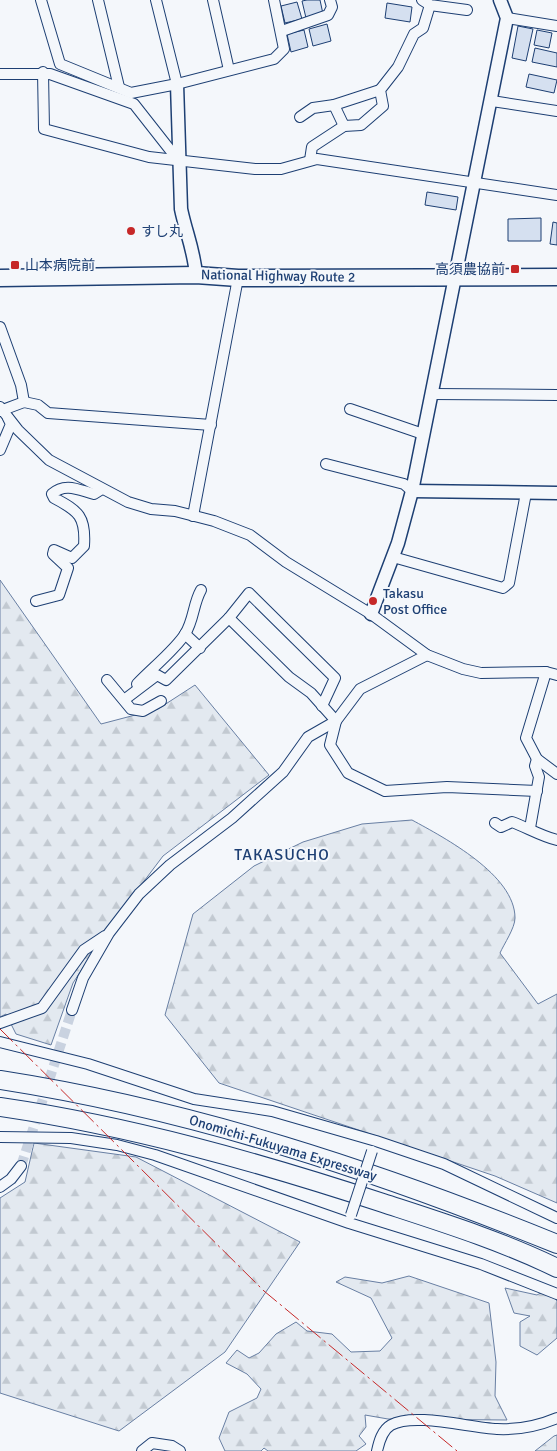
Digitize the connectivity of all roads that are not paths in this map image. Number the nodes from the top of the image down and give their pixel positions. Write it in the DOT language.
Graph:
graph roads {
  1 [pos="41,0"];
  2 [pos="98,0"];
  3 [pos="156,0"];
  4 [pos="213,0"];
  5 [pos="274,0"];
  6 [pos="330,0"];
  7 [pos="500,0"];
  8 [pos="426,3"];
  9 [pos="467,10"];
  10 [pos="507,18"];
  11 [pos="557,26"];
  12 [pos="282,31"];
  13 [pos="229,70"];
  14 [pos="43,72"];
  15 [pos="0,74"];
  16 [pos="177,84"];
  17 [pos="119,87"];
  18 [pos="380,90"];
  19 [pos="492,101"];
  20 [pos="334,104"];
  21 [pos="557,111"];
  22 [pos="300,117"];
  23 [pos="344,126"];
  24 [pos="178,160"];
  25 [pos="310,160"];
  26 [pos="474,182"];
  27 [pos="557,195"];
  28 [pos="196,275"];
  29 [pos="454,276"];
  30 [pos="557,277"];
  31 [pos="0,278"];
  32 [pos="238,278"];
  33 [pos="0,327"];
  34 [pos="432,394"];
  35 [pos="557,395"];
  36 [pos="24,402"];
  37 [pos="1,409"];
  38 [pos="350,409"];
  39 [pos="210,425"];
  40 [pos="423,434"];
  41 [pos="0,450"];
  42 [pos="326,464"];
  43 [pos="102,489"];
  44 [pos="412,491"];
  45 [pos="526,493"];
  46 [pos="557,493"];
  47 [pos="193,516"];
  48 [pos="393,557"];
  49 [pos="201,590"];
  50 [pos="36,601"];
  51 [pos="371,614"];
  52 [pos="229,618"];
  53 [pos="185,634"];
  54 [pos="200,648"];
  55 [pos="427,654"];
  56 [pos="546,672"];
  57 [pos="557,675"];
  58 [pos="107,680"];
  59 [pos="123,697"];
  60 [pos="161,702"];
  61 [pos="322,706"];
  62 [pos="336,721"];
  63 [pos="536,759"];
  64 [pos="557,774"];
  65 [pos="537,791"];
  66 [pos="495,824"];
  67 [pos="530,828"];
  68 [pos="557,840"];
  69 [pos="109,933"];
  70 [pos="72,1010"];
  71 [pos="0,1023"];
  72 [pos="0,1042"];
  73 [pos="0,1080"];
  74 [pos="0,1107"];
  75 [pos="0,1137"];
  76 [pos="374,1146"];
  77 [pos="21,1166"];
  78 [pos="0,1187"];
  79 [pos="557,1218"];
  80 [pos="350,1219"];
  81 [pos="557,1244"];
  82 [pos="557,1268"];
  83 [pos="557,1294"];
  84 [pos="557,1418"];
  85 [pos="142,1451"];
  86 [pos="180,1451"];
  87 [pos="377,1451"];
  1 -- 17 [label="street"];
  2 -- 17 [label="street"];
  3 -- 16 [label="street"];
  4 -- 13 [label="street"];
  5 -- 12 [label="street"];
  6 -- 12 [label="street"];
  7 -- 10 [label="street"];
  8 -- 9 [label="street"];
  8 -- 18 [label="street"];
  10 -- 11 [label="street"];
  10 -- 19 [label="street"];
  12 -- 13 [label="street"];
  13 -- 16 [label="street"];
  14 -- 15 [label="street"];
  14 -- 24 [label="street"];
  14 -- 24 [label="street"];
  16 -- 17 [label="street"];
  16 -- 24 [label="street"];
  18 -- 20 [label="street"];
  18 -- 23 [label="street"];
  19 -- 21 [label="street"];
  19 -- 26 [label="street"];
  20 -- 22 [label="street"];
  20 -- 23 [label="street"];
  23 -- 25 [label="street"];
  24 -- 25 [label="street"];
  24 -- 28 [label="street"];
  25 -- 26 [label="street"];
  26 -- 27 [label="street"];
  26 -- 29 [label="street"];
  28 -- 31 [label="highway, National Highway Route 2"];
  28 -- 32 [label="highway, National Highway Route 2"];
  29 -- 30 [label="highway, National Highway Route 2"];
  29 -- 32 [label="highway, National Highway Route 2"];
  29 -- 34 [label="street"];
  32 -- 39 [label="street"];
  33 -- 36 [label="street"];
  34 -- 35 [label="street"];
  34 -- 40 [label="street"];
  36 -- 37 [label="street"];
  36 -- 39 [label="street"];
  37 -- 41 [label="street"];
  37 -- 43 [label="street"];
  38 -- 40 [label="street"];
  39 -- 47 [label="street"];
  40 -- 44 [label="street"];
  42 -- 44 [label="street"];
  43 -- 47 [label="street"];
  43 -- 50 [label="street"];
  44 -- 45 [label="street"];
  44 -- 48 [label="street"];
  45 -- 46 [label="street"];
  45 -- 48 [label="street"];
  47 -- 51 [label="street"];
  48 -- 51 [label="street"];
  49 -- 53 [label="street"];
  51 -- 55 [label="street"];
  52 -- 54 [label="street"];
  52 -- 61 [label="street"];
  52 -- 61 [label="street"];
  53 -- 54 [label="street"];
  53 -- 59 [label="street"];
  54 -- 59 [label="street"];
  55 -- 56 [label="street"];
  55 -- 62 [label="street"];
  56 -- 57 [label="street"];
  56 -- 63 [label="street"];
  58 -- 59 [label="street"];
  59 -- 60 [label="street"];
  61 -- 62 [label="street"];
  62 -- 65 [label="street"];
  62 -- 69 [label="street"];
  63 -- 64 [label="street"];
  63 -- 65 [label="street"];
  65 -- 67 [label="street"];
  66 -- 67 [label="street"];
  67 -- 68 [label="street"];
  69 -- 70 [label="street"];
  69 -- 71 [label="street"];
  72 -- 76 [label="street"];
  73 -- 81 [label="highway, Onomichi-Fukuyama Expressway"];
  74 -- 82 [label="highway, Onomichi-Fukuyama Expressway"];
  75 -- 80 [label="street"];
  76 -- 79 [label="street"];
  76 -- 80 [label="street, bridge"];
  77 -- 78 [label="street"];
  80 -- 83 [label="street"];
  84 -- 87 [label="street"];
  85 -- 86 [label="street"];
}
